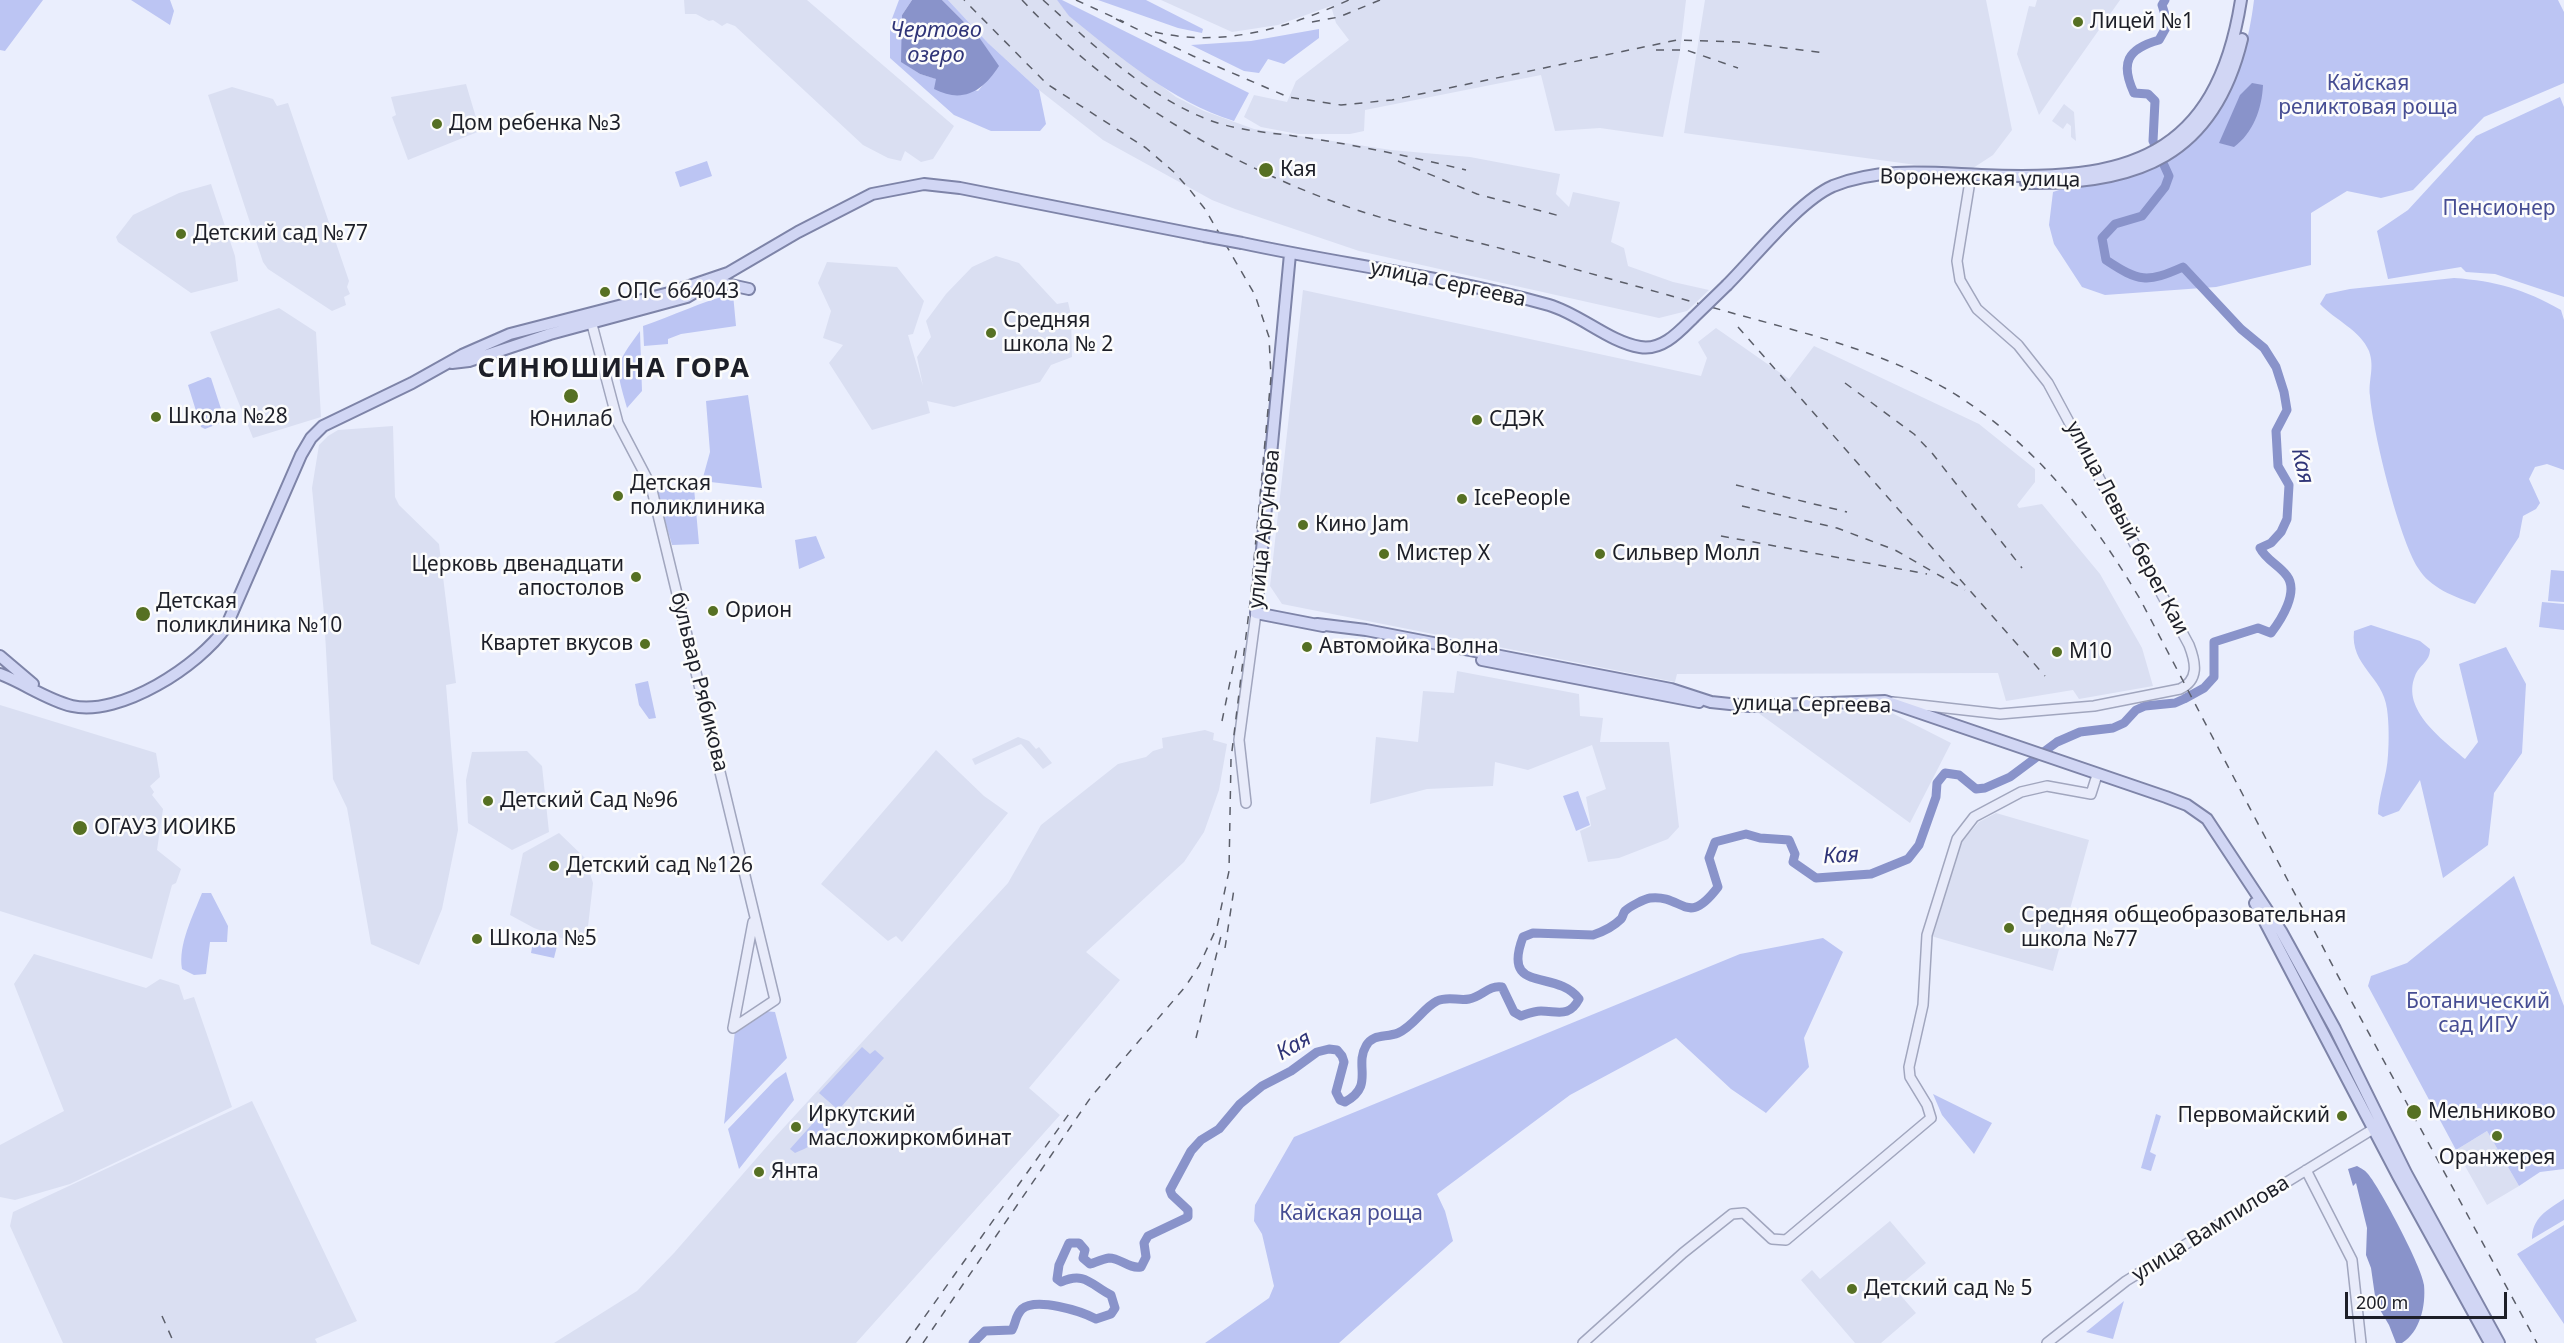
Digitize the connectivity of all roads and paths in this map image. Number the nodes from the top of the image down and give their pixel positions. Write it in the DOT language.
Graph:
graph roads {
  1 [pos="2241,0"];
  2 [pos="2248,0"];
  3 [pos="2173,145"];
  4 [pos="1869,178"];
  5 [pos="1971,178"];
  6 [pos="1290,254"];
  7 [pos="728,273"];
  8 [pos="717,282"];
  9 [pos="749,289"];
  10 [pos="590,318"];
  11 [pos="1256,613"];
  12 [pos="1317,624"];
  13 [pos="0,656"];
  14 [pos="0,674"];
  15 [pos="50,697"];
  16 [pos="1708,701"];
  17 [pos="1885,701"];
  18 [pos="1958,707"];
  19 [pos="1954,724"];
  20 [pos="2097,775"];
  21 [pos="1246,803"];
  22 [pos="754,917"];
  23 [pos="2276,932"];
  24 [pos="2333,1026"];
  25 [pos="2321,1030"];
  26 [pos="2377,1126"];
  27 [pos="2306,1170"];
  28 [pos="1583,1343"];
  29 [pos="2047,1343"];
  30 [pos="2361,1343"];
  31 [pos="2490,1343"];
  32 [pos="2499,1343"];
  1 -- 3 [label="main road"];
  2 -- 3 [label="main road"];
  3 -- 5 [label="main road, Воронежская улица"];
  4 -- 5 [label="main road, Воронежская улица"];
  4 -- 6 [label="main road, улица Сергеева, bridge"];
  5 -- 18 [label="street, улица Левый берег Каи"];
  6 -- 7 [label="main road, улица Сергеева, bridge"];
  6 -- 11 [label="main road, улица Аргунова"];
  7 -- 8 [label="main road"];
  7 -- 10 [label="main road"];
  8 -- 9 [label="main road"];
  8 -- 10 [label="main road"];
  10 -- 15 [label="main road"];
  10 -- 22 [label="street, бульвар Рябикова"];
  11 -- 12 [label="main road, улица Сергеева"];
  11 -- 21 [label="street, улица Аргунова"];
  12 -- 16 [label="main road, улица Сергеева"];
  12 -- 16 [label="main road, улица Сергеева"];
  13 -- 15 [label="main road"];
  14 -- 15 [label="main road"];
  16 -- 17 [label="main road, улица Сергеева"];
  17 -- 18 [label="street"];
  17 -- 19 [label="main road, улица Сергеева"];
  18 -- 19 [label="street"];
  19 -- 20 [label="main road, улица Сергеева"];
  20 -- 23 [label="main road, улица Сергеева"];
  20 -- 28 [label="street"];
  22 -- 22 [label="street, бульвар Рябикова"];
  23 -- 24 [label="main road"];
  23 -- 25 [label="main road"];
  24 -- 25 [label="main road"];
  24 -- 26 [label="main road"];
  25 -- 26 [label="main road"];
  26 -- 27 [label="street, улица Вампилова"];
  26 -- 31 [label="main road"];
  26 -- 32 [label="main road"];
  27 -- 29 [label="street, улица Вампилова"];
  27 -- 30 [label="street"];
}
